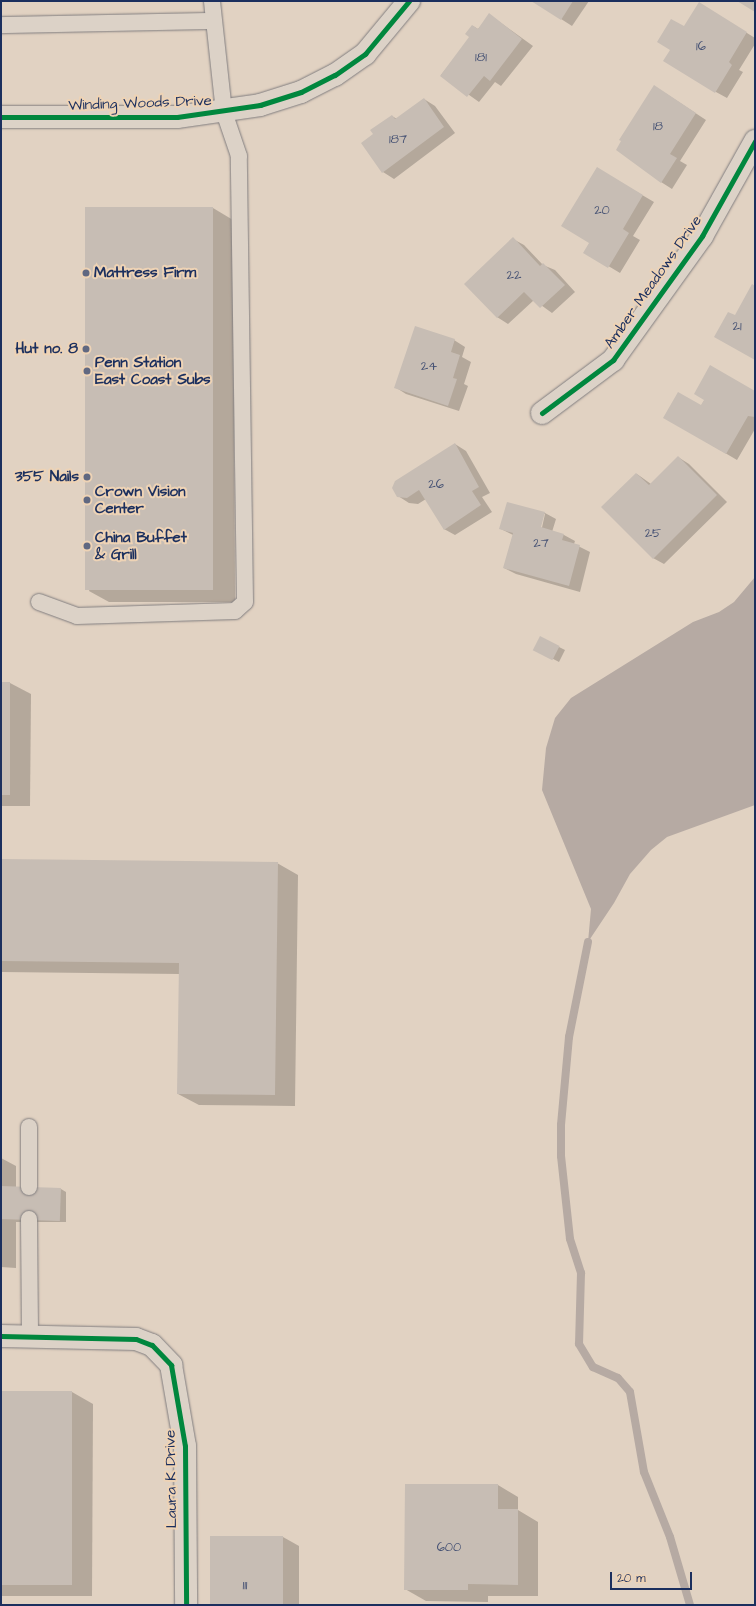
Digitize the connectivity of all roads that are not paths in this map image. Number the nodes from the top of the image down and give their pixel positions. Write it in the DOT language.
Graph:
graph roads {
  1 [pos="212,1"];
  2 [pos="409,1"];
  3 [pos="213,21"];
  4 [pos="1,25"];
  5 [pos="224,112"];
  6 [pos="1,117"];
  7 [pos="755,141"];
  8 [pos="542,413"];
  9 [pos="39,602"];
  10 [pos="29,1127"];
  11 [pos="29,1187"];
  12 [pos="30,1219"];
  13 [pos="1,1336"];
  14 [pos="30,1337"];
  15 [pos="186,1605"];
  1 -- 3 [label="lane"];
  2 -- 5 [label="street, Winding Woods Drive"];
  3 -- 4 [label="lane"];
  3 -- 5 [label="lane"];
  5 -- 6 [label="street, Winding Woods Drive"];
  5 -- 9 [label="lane"];
  7 -- 8 [label="street, Amber Meadows Drive"];
  10 -- 11 [label="lane"];
  12 -- 14 [label="lane"];
  13 -- 14 [label="street, Laura K Drive"];
  14 -- 15 [label="street, Laura K Drive"];
}
